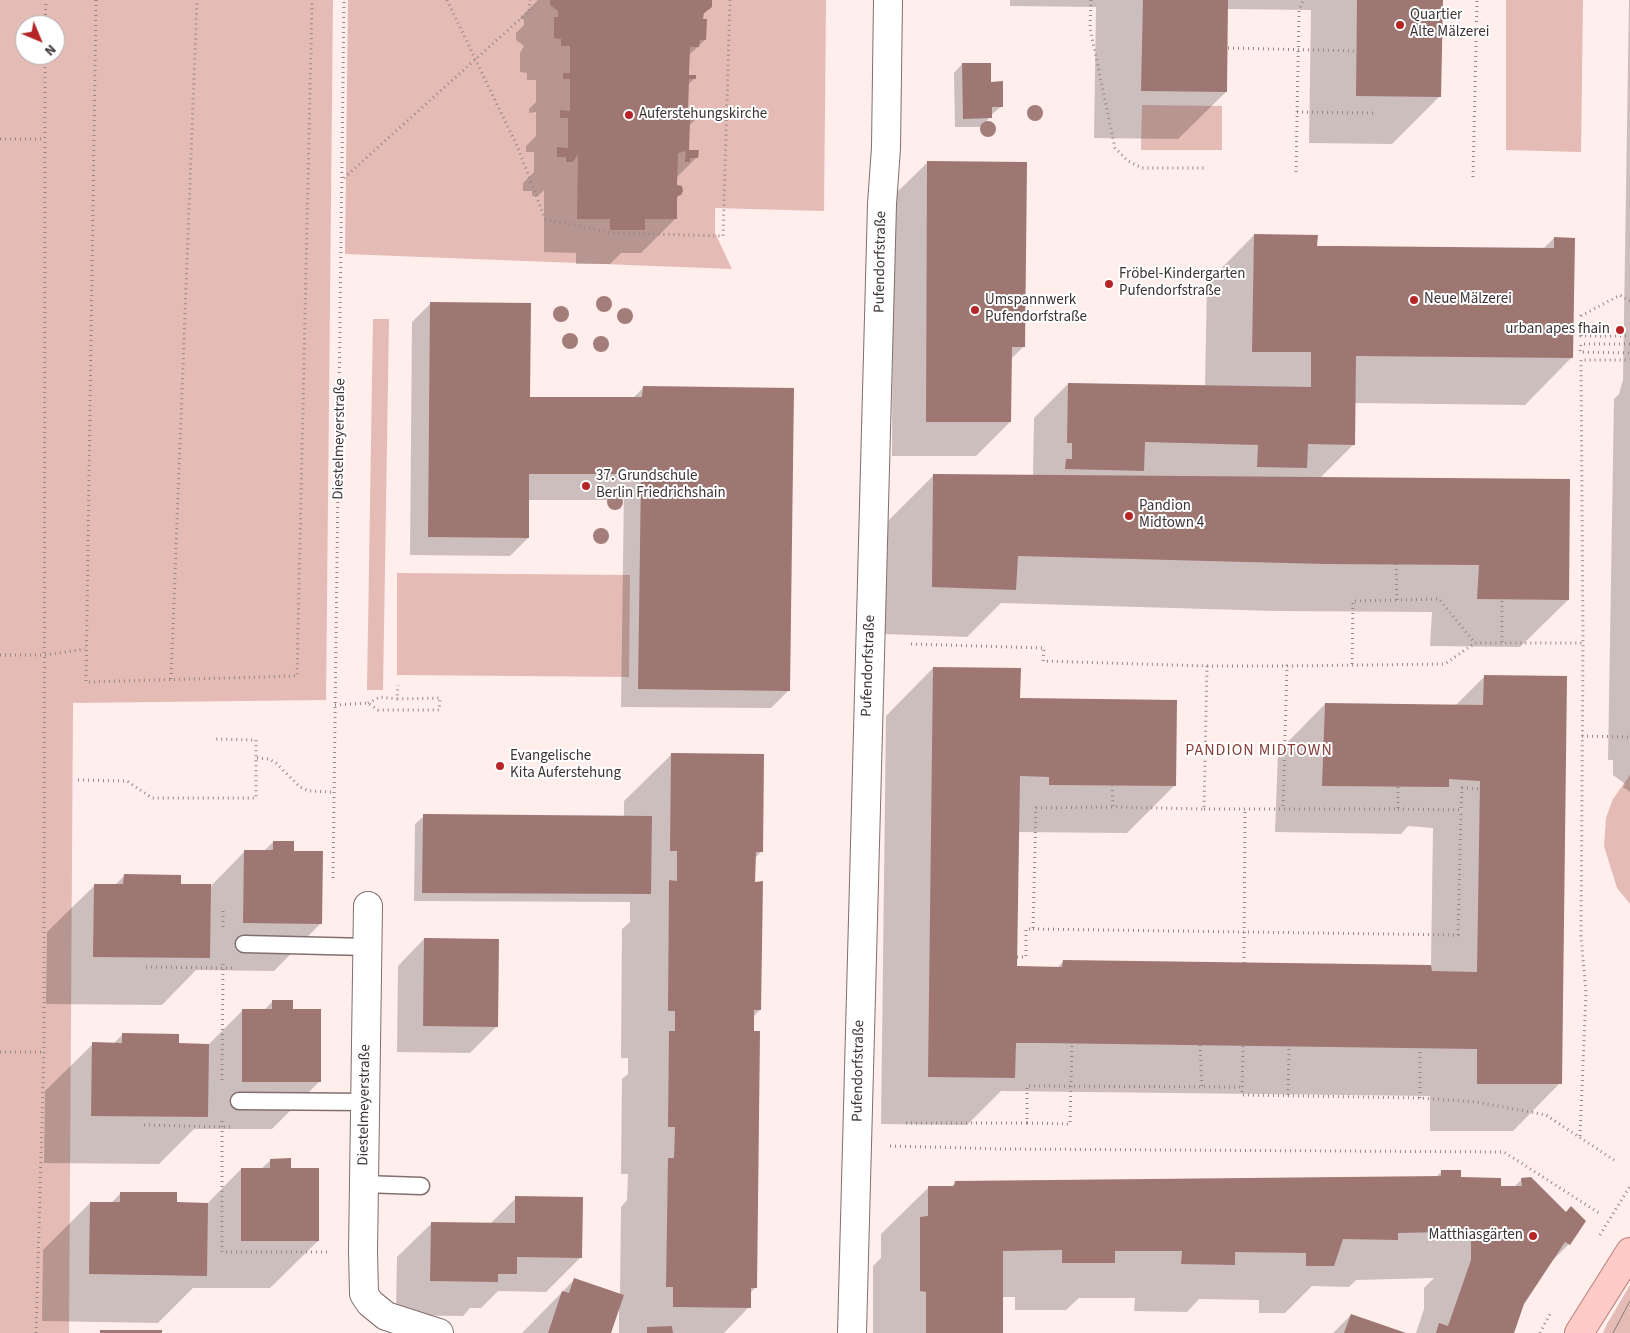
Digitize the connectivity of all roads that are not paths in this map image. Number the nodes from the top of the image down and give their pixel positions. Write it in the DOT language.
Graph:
graph roads {
  1 [pos="888,0"];
  2 [pos="368,906"];
  3 [pos="244,944"];
  4 [pos="368,947"];
  5 [pos="239,1102"];
  6 [pos="365,1102"];
  7 [pos="364,1184"];
  8 [pos="421,1186"];
  9 [pos="1630,1252"];
  10 [pos="440,1333"];
  11 [pos="852,1333"];
  12 [pos="1580,1333"];
  1 -- 11 [label="street, Pufendorfstraße"];
  2 -- 4 [label="street, Diestelmeyerstraße"];
  3 -- 4 [label="lane"];
  4 -- 6 [label="street, Diestelmeyerstraße"];
  5 -- 6 [label="lane"];
  6 -- 7 [label="street, Diestelmeyerstraße"];
  7 -- 8 [label="lane"];
  7 -- 10 [label="street, Diestelmeyerstraße"];
  9 -- 12 [label="main road"];
}
